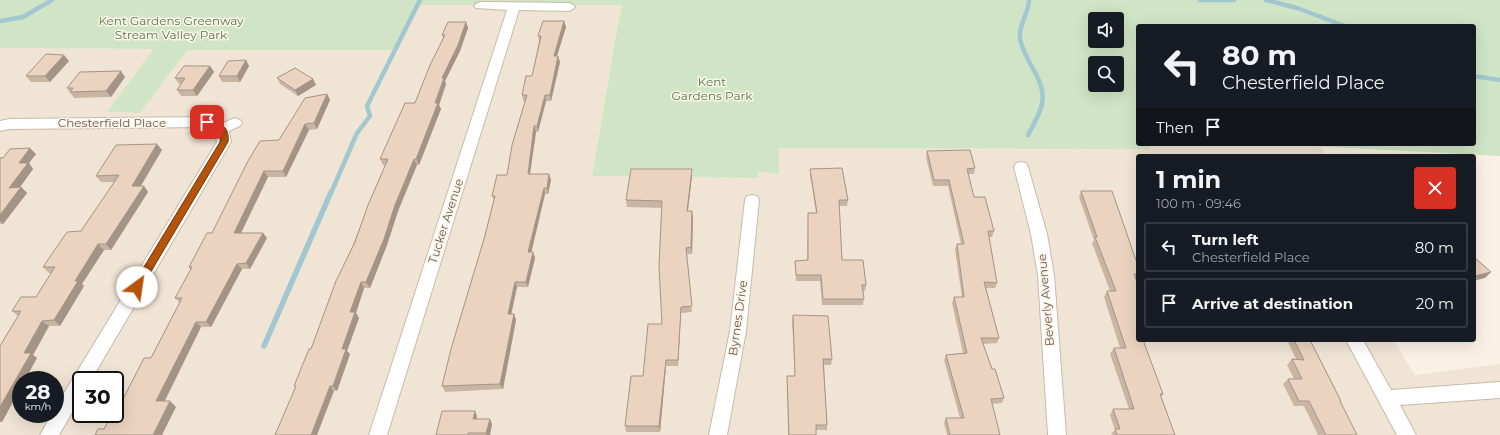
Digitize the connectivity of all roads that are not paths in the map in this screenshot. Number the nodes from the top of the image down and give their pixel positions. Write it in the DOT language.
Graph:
graph roads {
  1 [pos="480,6"];
  2 [pos="514,6"];
  3 [pos="569,7"];
  4 [pos="0,126"];
  5 [pos="1021,167"];
  6 [pos="752,200"];
  7 [pos="1355,342"];
  8 [pos="87,371"];
  9 [pos="1500,390"];
  10 [pos="72,396"];
  11 [pos="1386,398"];
  12 [pos="49,435"];
  13 [pos="378,435"];
  14 [pos="718,435"];
  15 [pos="1057,435"];
  16 [pos="1407,435"];
  1 -- 2 [label="street"];
  2 -- 3 [label="street"];
  2 -- 13 [label="street, Tucker Avenue"];
  4 -- 8 [label="street, Chesterfield Place"];
  5 -- 15 [label="street, Beverly Avenue"];
  6 -- 14 [label="street, Byrnes Drive"];
  7 -- 11 [label="street"];
  9 -- 11 [label="street"];
  10 -- 12 [label="street"];
  11 -- 16 [label="street"];
}
